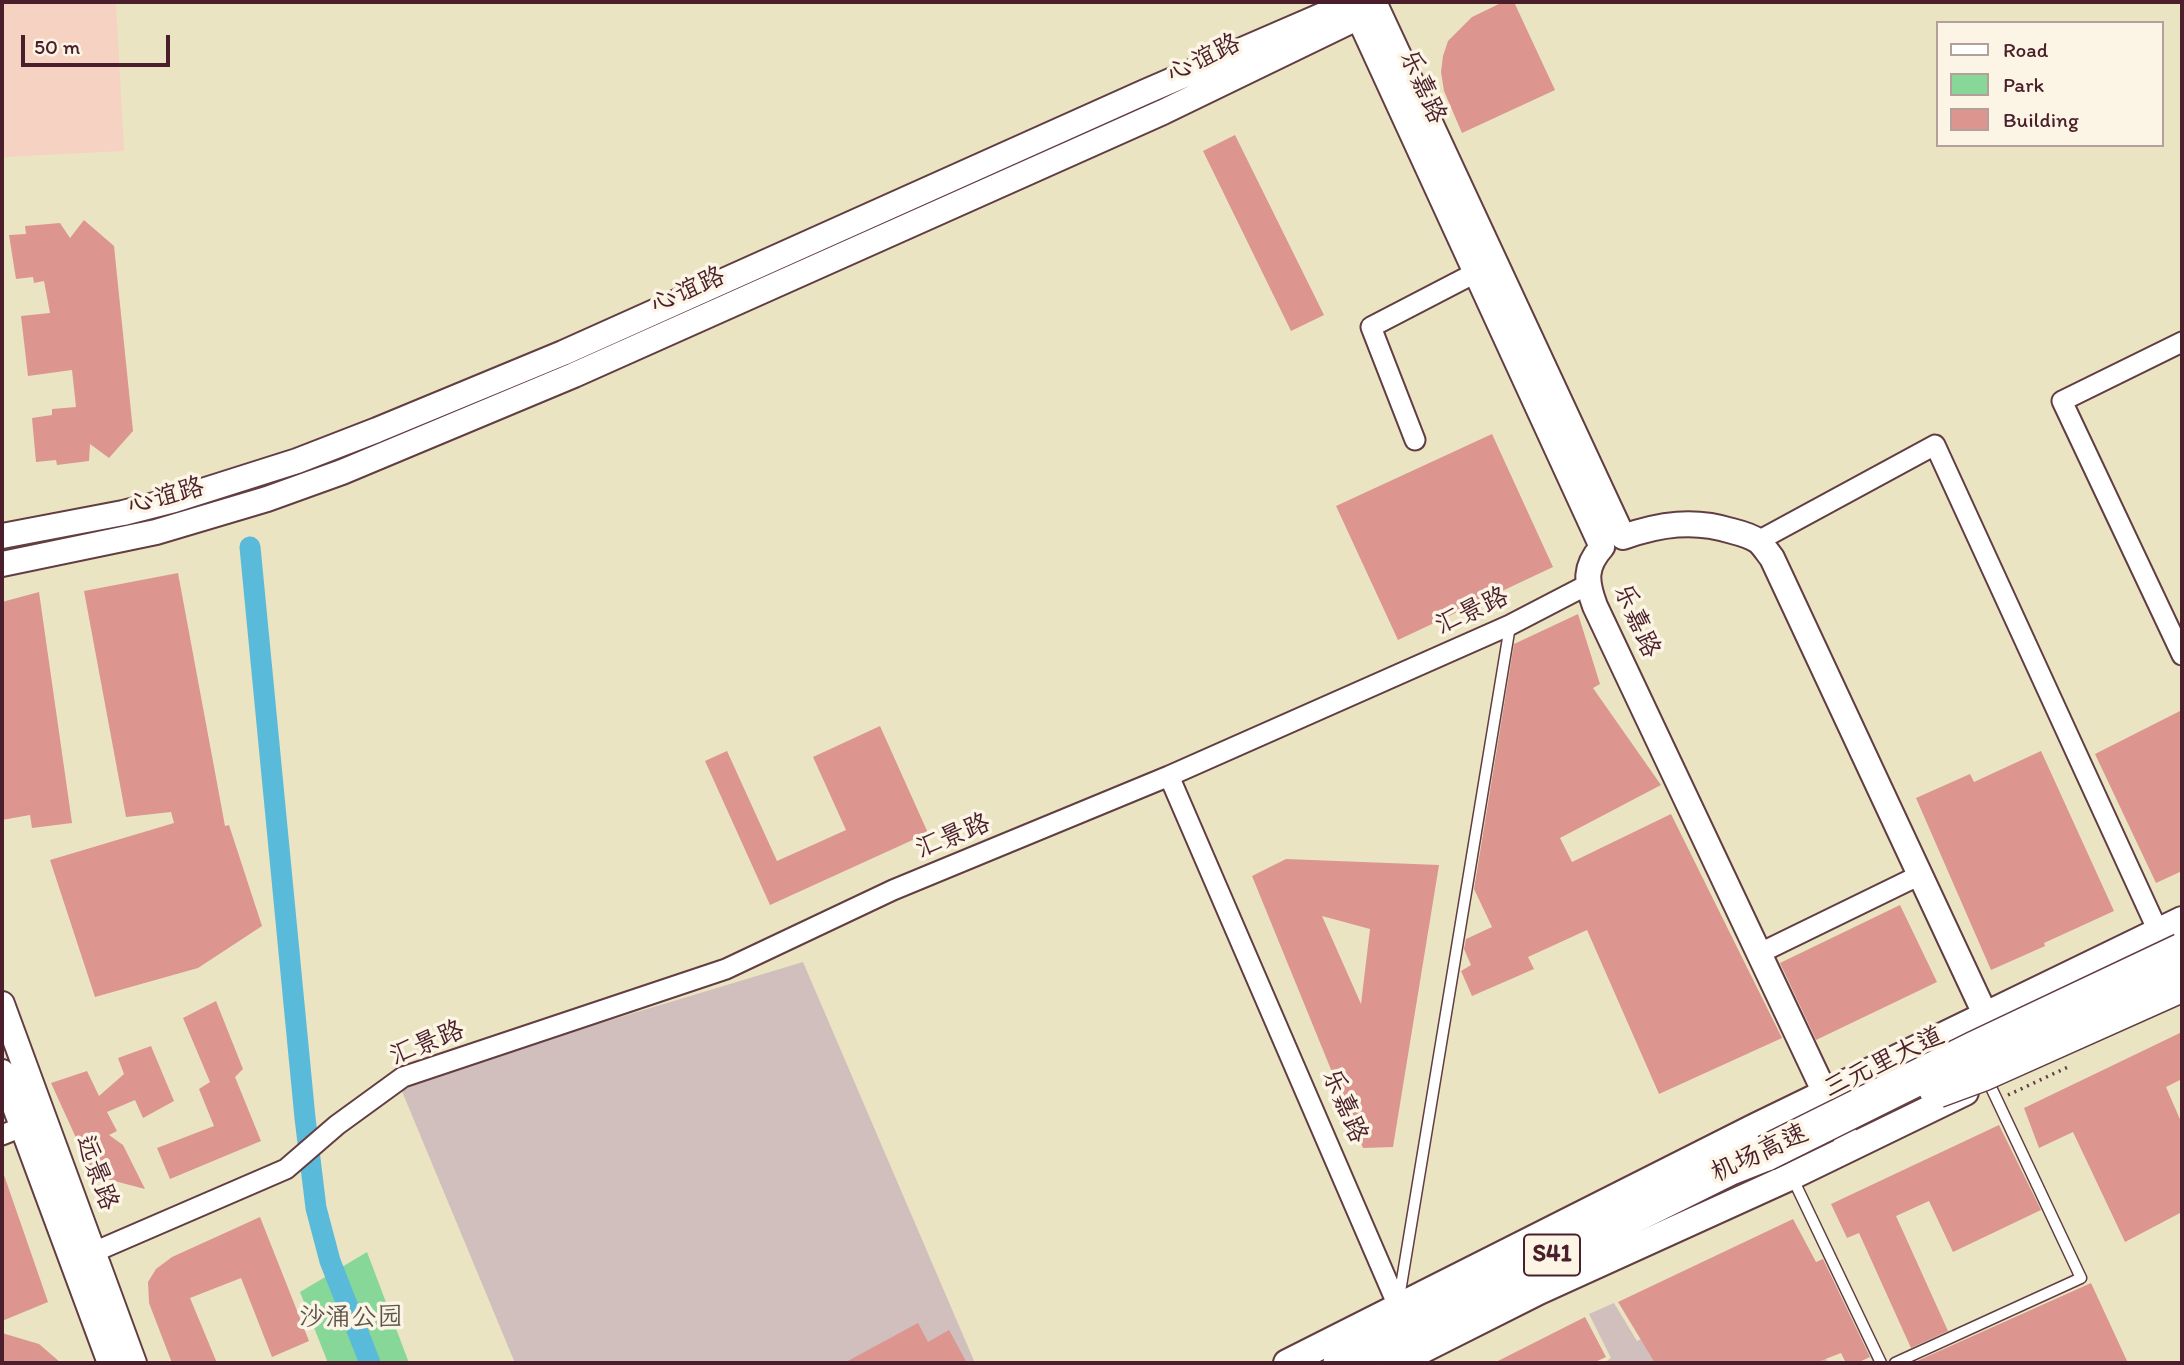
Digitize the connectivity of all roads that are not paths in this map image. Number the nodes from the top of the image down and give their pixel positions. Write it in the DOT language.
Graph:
graph roads {
  1 [pos="1360,4"];
  2 [pos="1475,274"];
  3 [pos="2182,342"];
  4 [pos="1415,440"];
  5 [pos="2,536"];
  6 [pos="1758,541"];
  7 [pos="1612,542"];
  8 [pos="2,564"];
  9 [pos="1587,585"];
  10 [pos="1510,625"];
  11 [pos="2182,655"];
  12 [pos="1169,776"];
  13 [pos="1920,875"];
  14 [pos="2182,920"];
  15 [pos="2170,941"];
  16 [pos="1758,954"];
  17 [pos="2182,983"];
  18 [pos="2,1004"];
  19 [pos="1985,1014"];
  20 [pos="2,1072"];
  21 [pos="1988,1081"];
  22 [pos="1824,1093"];
  23 [pos="12,1131"];
  24 [pos="1851,1148"];
  25 [pos="1774,1159"];
  26 [pos="94,1252"];
  27 [pos="1398,1306"];
  28 [pos="110,1363"];
  29 [pos="134,1363"];
  30 [pos="1287,1363"];
  31 [pos="1341,1363"];
  32 [pos="1396,1363"];
  33 [pos="1881,1363"];
  34 [pos="1895,1363"];
  1 -- 2 [label="street, 乐嘉路"];
  1 -- 5 [label="street, 心谊路"];
  1 -- 7 [label="street, 乐嘉路"];
  1 -- 8 [label="street, 心谊路"];
  2 -- 4 [label="street"];
  2 -- 7 [label="street, 乐嘉路"];
  3 -- 11 [label="street"];
  6 -- 7 [label="street"];
  6 -- 13 [label="street"];
  6 -- 15 [label="street"];
  7 -- 9 [label="street, 乐嘉路"];
  9 -- 10 [label="street, 汇景路"];
  9 -- 16 [label="street, 乐嘉路"];
  10 -- 12 [label="street, 汇景路"];
  10 -- 27 [label="lane"];
  12 -- 26 [label="street, 汇景路"];
  12 -- 27 [label="street, 乐嘉路"];
  13 -- 16 [label="street"];
  13 -- 19 [label="street"];
  14 -- 15 [label="main road, 三元里大道"];
  15 -- 19 [label="main road, 三元里大道"];
  15 -- 25 [label="highway, 机场高速 / S41, bridge"];
  16 -- 22 [label="street, 乐嘉路"];
  17 -- 21 [label="main road, 三元里大道"];
  17 -- 25 [label="highway, bridge"];
  18 -- 26 [label="street, 远景路"];
  19 -- 22 [label="main road, 三元里大道"];
  20 -- 23 [label="street, 远景路"];
  21 -- 24 [label="main road, 三元里大道"];
  21 -- 34 [label="lane"];
  22 -- 24 [label="street, 乐嘉路"];
  22 -- 25 [label="main road, 三元里大道"];
  23 -- 28 [label="street, 远景路"];
  24 -- 25 [label="main road, 三元里大道"];
  25 -- 27 [label="main road, 三元里大道"];
  25 -- 31 [label="highway, 机场高速 / S41"];
  25 -- 32 [label="main road, 三元里大道"];
  25 -- 33 [label="lane"];
  26 -- 29 [label="street, 远景路"];
  27 -- 30 [label="main road, 三元里大道"];
}
